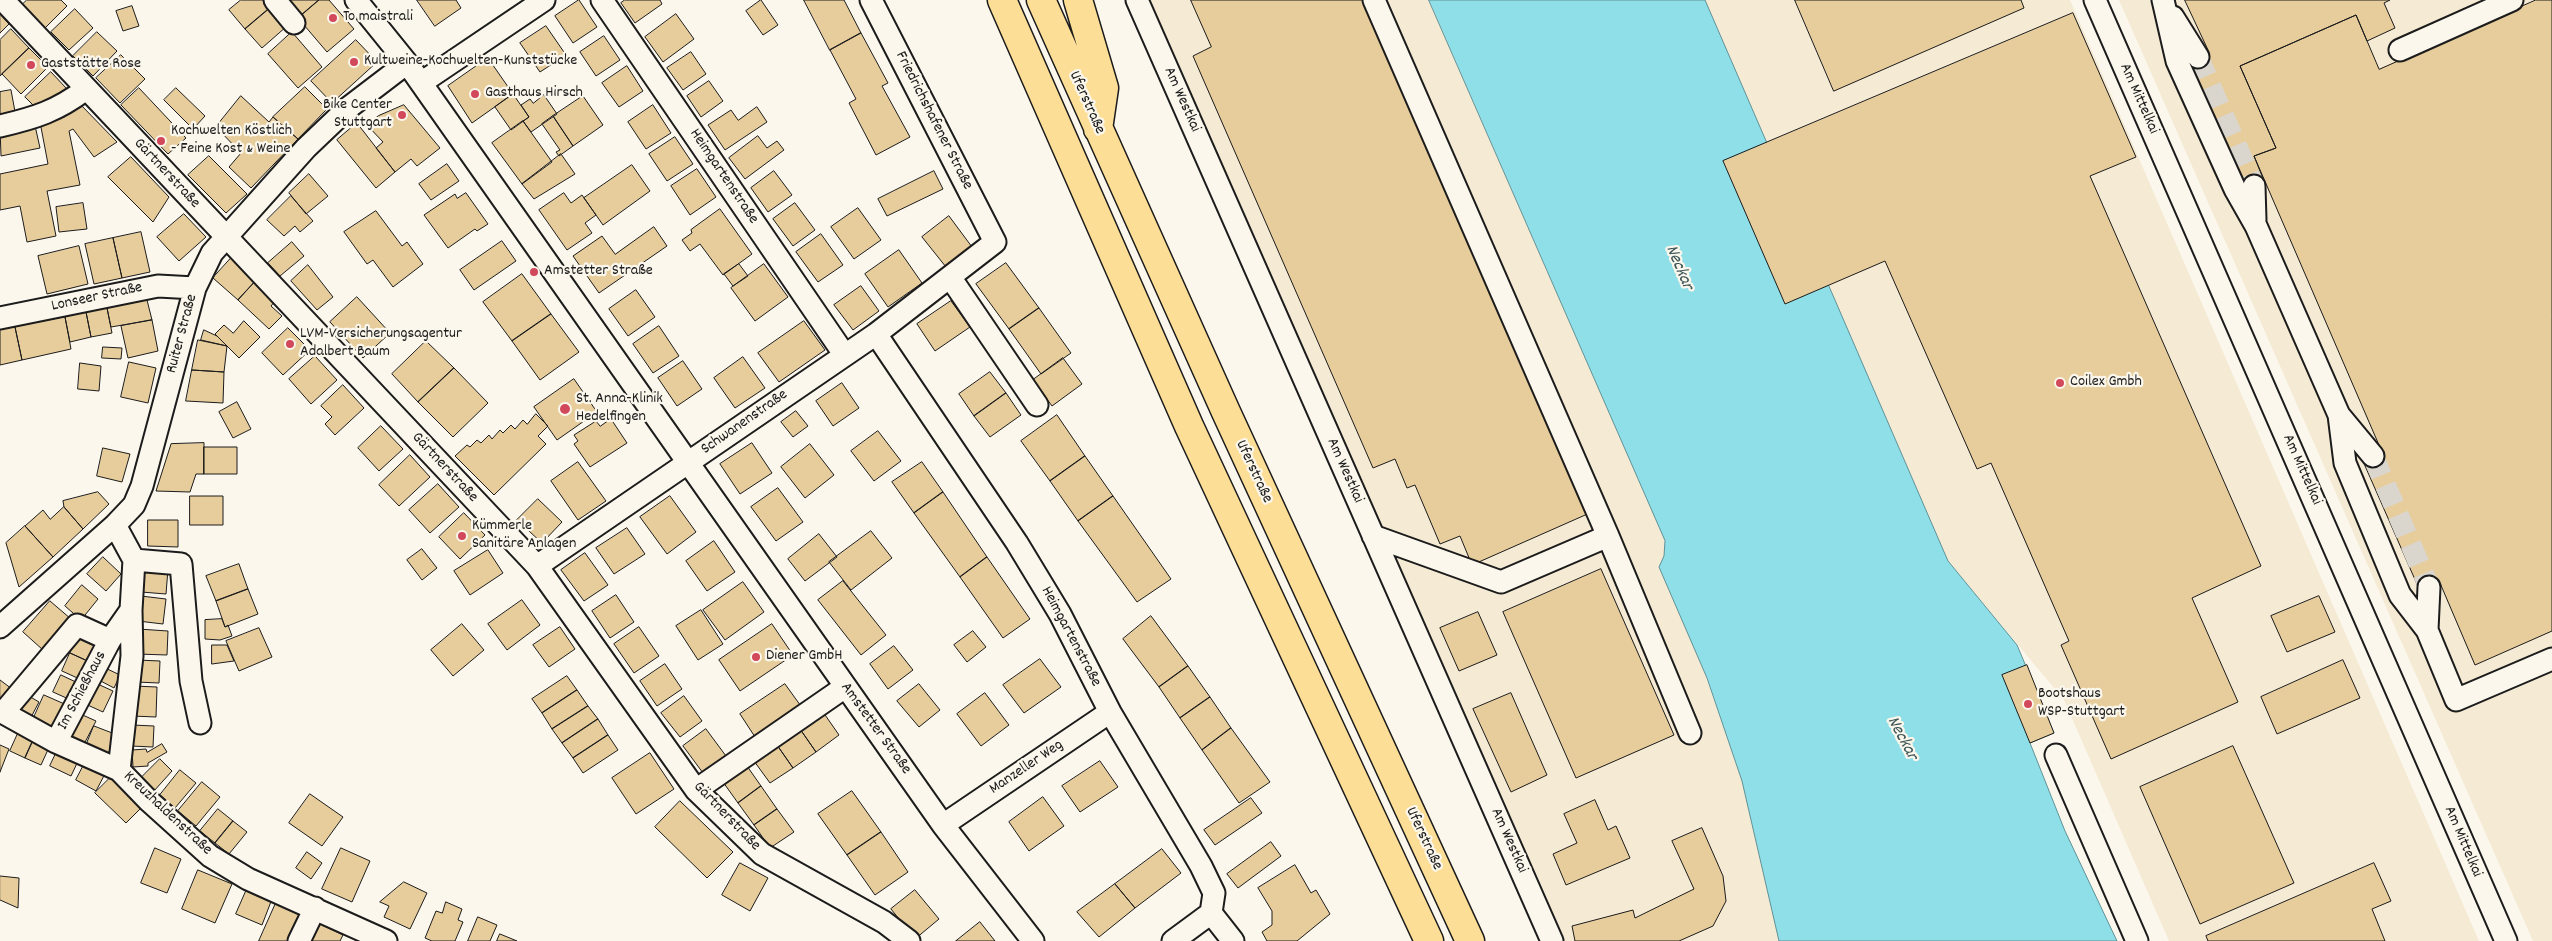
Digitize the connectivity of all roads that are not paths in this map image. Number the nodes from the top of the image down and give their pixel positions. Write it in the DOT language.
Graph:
graph roads {
  1 [pos="3,0"];
  2 [pos="275,0"];
  3 [pos="356,0"];
  4 [pos="544,0"];
  5 [pos="602,0"];
  6 [pos="871,0"];
  7 [pos="1002,0"];
  8 [pos="1042,0"];
  9 [pos="1078,0"];
  10 [pos="1137,0"];
  11 [pos="1374,0"];
  12 [pos="2095,0"];
  13 [pos="2512,0"];
  14 [pos="2163,1"];
  15 [pos="294,24"];
  16 [pos="2400,50"];
  17 [pos="2198,58"];
  18 [pos="406,63"];
  19 [pos="421,83"];
  20 [pos="86,89"];
  21 [pos="0,126"];
  22 [pos="1098,129"];
  23 [pos="2254,186"];
  24 [pos="2256,226"];
  25 [pos="225,238"];
  26 [pos="995,242"];
  27 [pos="950,277"];
  28 [pos="195,288"];
  29 [pos="0,318"];
  30 [pos="876,334"];
  31 [pos="844,354"];
  32 [pos="1037,404"];
  33 [pos="2339,415"];
  34 [pos="2373,456"];
  35 [pos="688,463"];
  36 [pos="115,525"];
  37 [pos="1373,536"];
  38 [pos="1608,536"];
  39 [pos="134,560"];
  40 [pos="537,566"];
  41 [pos="2429,587"];
  42 [pos="131,610"];
  43 [pos="0,627"];
  44 [pos="2427,630"];
  45 [pos="110,640"];
  46 [pos="2552,659"];
  47 [pos="845,687"];
  48 [pos="2,712"];
  49 [pos="1110,712"];
  50 [pos="200,723"];
  51 [pos="1690,733"];
  52 [pos="56,742"];
  53 [pos="2056,756"];
  54 [pos="120,770"];
  55 [pos="696,790"];
  56 [pos="943,824"];
  57 [pos="315,908"];
  58 [pos="1211,913"];
  59 [pos="299,941"];
  60 [pos="386,941"];
  61 [pos="909,941"];
  62 [pos="1033,941"];
  63 [pos="1173,941"];
  64 [pos="1233,941"];
  65 [pos="1429,941"];
  66 [pos="1470,941"];
  67 [pos="1552,941"];
  68 [pos="2138,941"];
  69 [pos="2506,941"];
  1 -- 20 [label="street, Gärtnerstraße"];
  2 -- 15 [label="street"];
  3 -- 18 [label="street, Amstetter Straße"];
  4 -- 19 [label="street"];
  5 -- 31 [label="street, Heimgartenstraße"];
  6 -- 26 [label="street, Friedrichshafener Straße"];
  7 -- 65 [label="highway"];
  8 -- 22 [label="highway, Uferstraße"];
  9 -- 22 [label="highway"];
  10 -- 37 [label="street, Am Westkai"];
  11 -- 38 [label="street"];
  12 -- 69 [label="street, Am Mittelkai"];
  13 -- 16 [label="street"];
  14 -- 17 [label="street"];
  14 -- 24 [label="street"];
  18 -- 19 [label="street, Amstetter Straße"];
  18 -- 25 [label="street, Ruiter Straße"];
  19 -- 35 [label="street, Amstetter Straße"];
  20 -- 21 [label="street"];
  20 -- 25 [label="street, Gärtnerstraße"];
  22 -- 66 [label="highway, Uferstraße"];
  23 -- 24 [label="street"];
  24 -- 33 [label="street"];
  25 -- 28 [label="street, Ruiter Straße"];
  25 -- 40 [label="street, Gärtnerstraße"];
  26 -- 27 [label="street, Schwanenstraße"];
  27 -- 30 [label="street, Schwanenstraße"];
  27 -- 32 [label="street"];
  28 -- 29 [label="street, Lonseer Straße"];
  28 -- 36 [label="street, Ruiter Straße"];
  30 -- 31 [label="street, Schwanenstraße"];
  30 -- 49 [label="street, Heimgartenstraße"];
  31 -- 35 [label="street, Schwanenstraße"];
  33 -- 34 [label="street"];
  33 -- 44 [label="street"];
  35 -- 40 [label="street, Schwanenstraße"];
  35 -- 47 [label="street, Amstetter Straße"];
  36 -- 39 [label="street"];
  36 -- 43 [label="street, Ruiter Straße"];
  37 -- 38 [label="street"];
  37 -- 67 [label="street, Am Westkai"];
  38 -- 51 [label="street"];
  39 -- 42 [label="street, Kreuzhaldenstraße"];
  39 -- 50 [label="street"];
  40 -- 55 [label="street, Gärtnerstraße"];
  41 -- 44 [label="street"];
  42 -- 45 [label="street, Im Schießhaus"];
  42 -- 54 [label="street, Kreuzhaldenstraße"];
  44 -- 46 [label="street"];
  45 -- 48 [label="street, Im Schießhaus"];
  45 -- 52 [label="street, Im Schießhaus"];
  47 -- 55 [label="street"];
  47 -- 56 [label="street, Amstetter Straße"];
  48 -- 52 [label="street, Im Schießhaus"];
  49 -- 56 [label="street, Manzeller Weg"];
  49 -- 58 [label="street, Heimgartenstraße"];
  52 -- 54 [label="street, Im Schießhaus"];
  53 -- 68 [label="street"];
  54 -- 57 [label="street, Kreuzhaldenstraße"];
  55 -- 61 [label="street, Gärtnerstraße"];
  56 -- 62 [label="street, Amstetter Straße"];
  57 -- 59 [label="street"];
  57 -- 60 [label="street, Kreuzhaldenstraße"];
  58 -- 63 [label="street"];
  58 -- 64 [label="street"];
}
